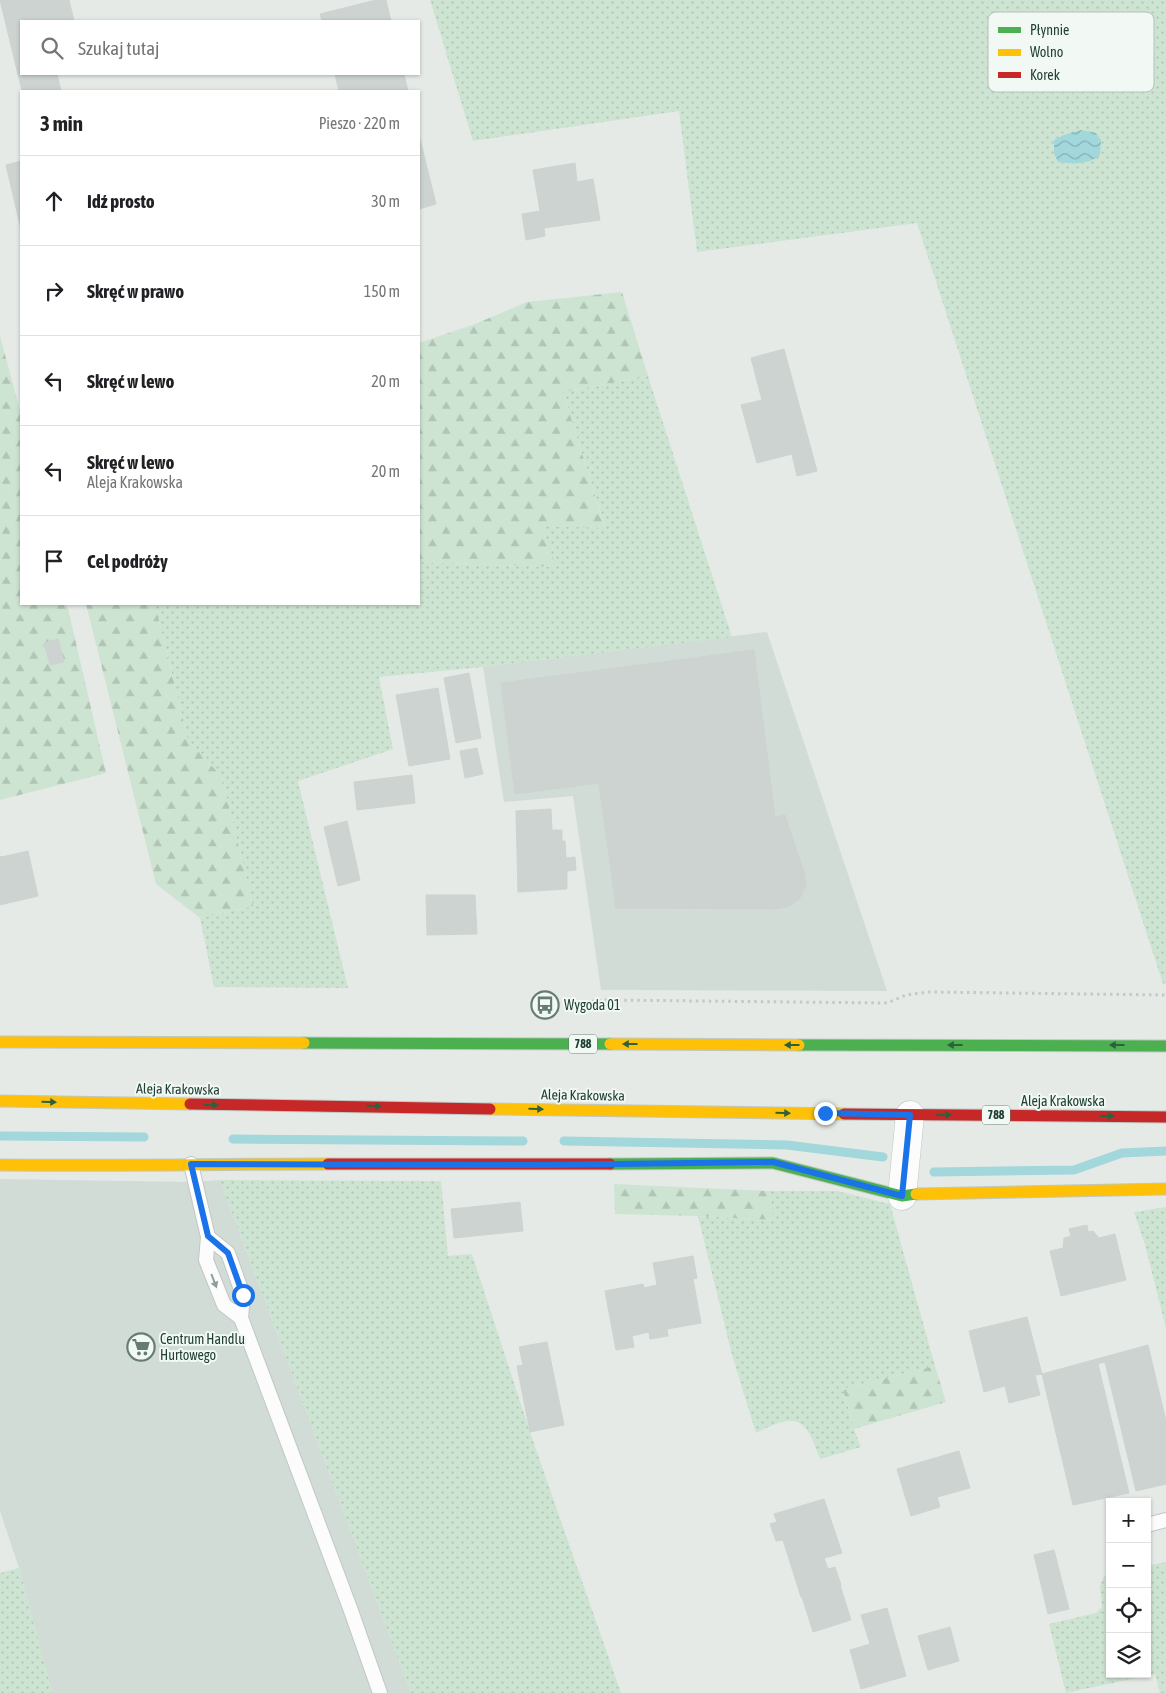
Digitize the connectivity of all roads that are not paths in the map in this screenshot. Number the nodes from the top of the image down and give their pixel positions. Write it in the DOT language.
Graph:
graph roads {
  1 [pos="0,1042"];
  2 [pos="1166,1046"];
  3 [pos="0,1101"];
  4 [pos="910,1115"];
  5 [pos="1166,1116"];
  6 [pos="191,1164"];
  7 [pos="0,1165"];
  8 [pos="1166,1189"];
  9 [pos="902,1196"];
  10 [pos="208,1236"];
  11 [pos="241,1318"];
  12 [pos="1166,1520"];
  13 [pos="1151,1524"];
  14 [pos="380,1693"];
  2 -- 1 [label="main road, 788, one-way"];
  3 -- 4 [label="main road, Aleja Krakowska / 788, one-way"];
  4 -- 5 [label="main road, Aleja Krakowska / 788, one-way"];
  4 -- 9 [label="street"];
  6 -- 7 [label="main road"];
  6 -- 9 [label="main road"];
  6 -- 10 [label="lane"];
  8 -- 9 [label="main road"];
  10 -- 11 [label="lane"];
  10 -- 11 [label="lane, one-way"];
  11 -- 14 [label="lane"];
  12 -- 13 [label="lane"];
}
